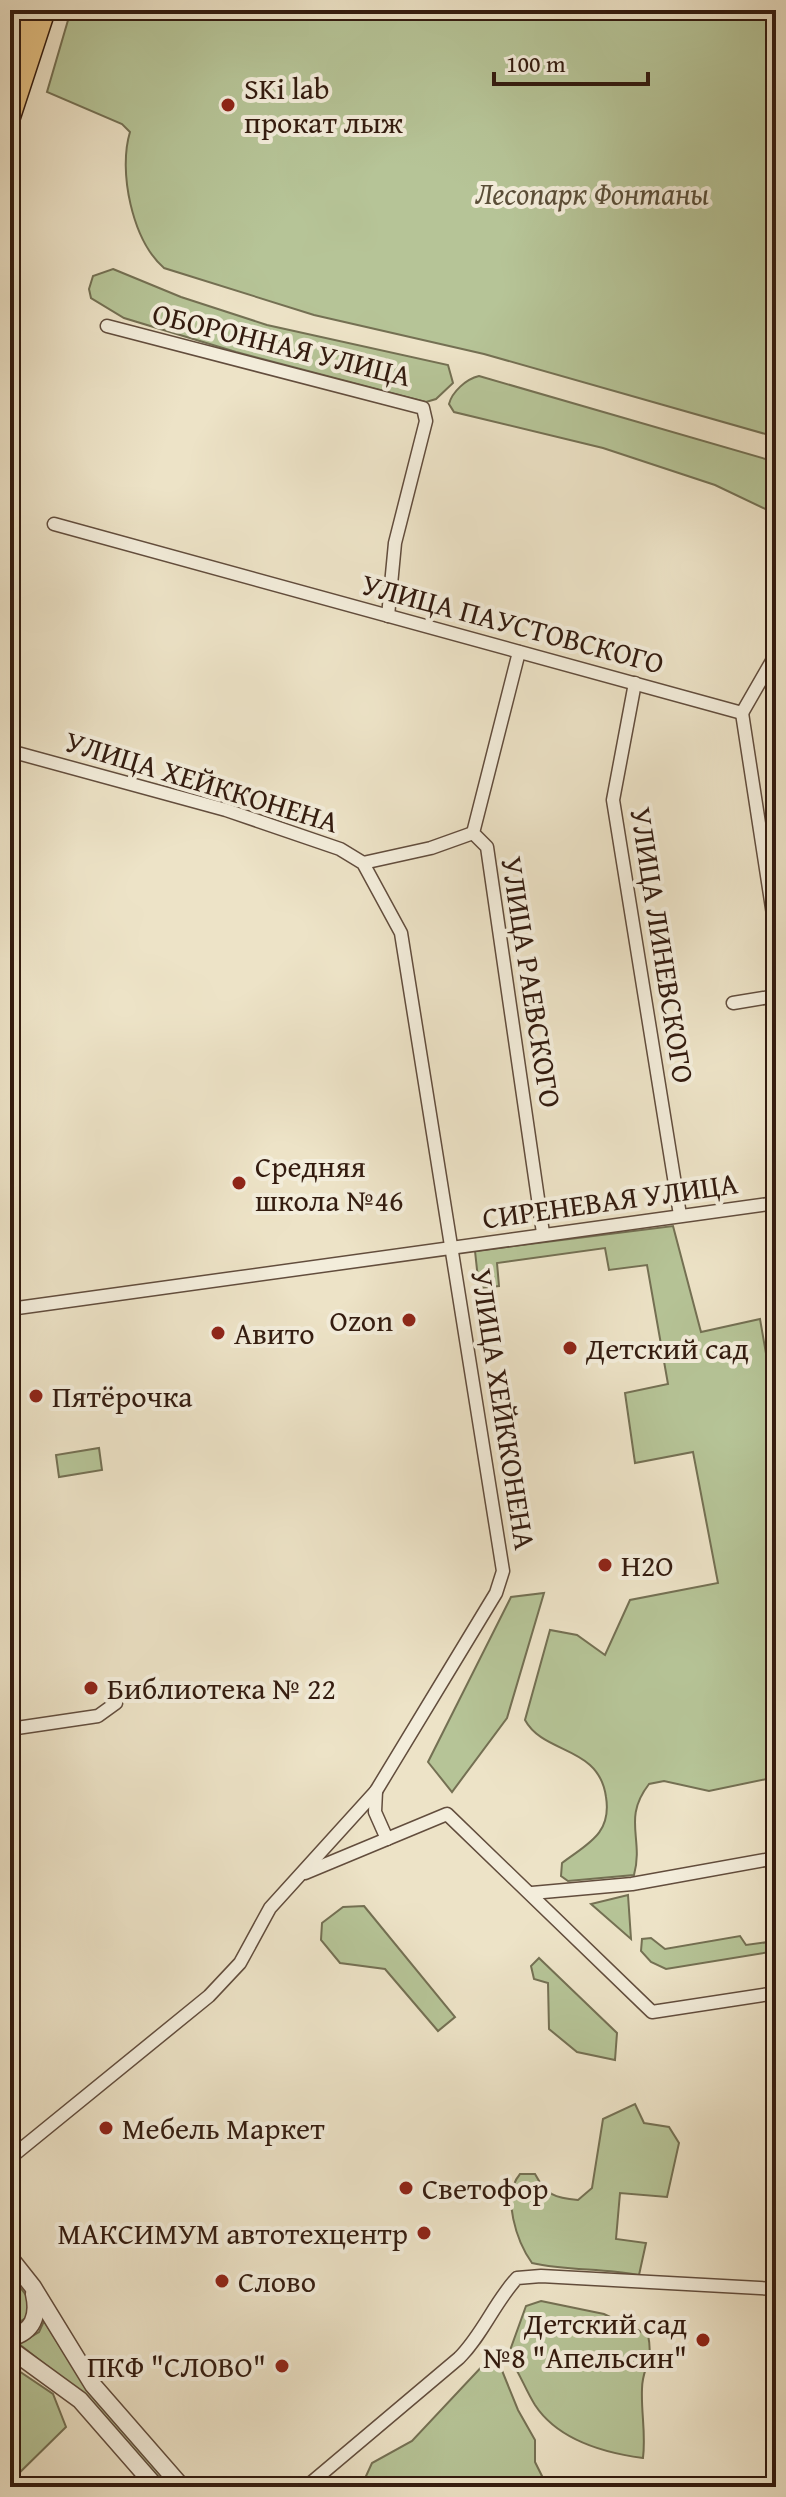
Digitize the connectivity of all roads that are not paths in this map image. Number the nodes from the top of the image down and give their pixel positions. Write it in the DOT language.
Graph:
graph roads {
  1 [pos="28,10"];
  2 [pos="45,10"];
  3 [pos="26,42"];
  4 [pos="10,63"];
  5 [pos="10,117"];
  6 [pos="107,326"];
  7 [pos="54,524"];
  8 [pos="388,616"];
  9 [pos="519,652"];
  10 [pos="776,654"];
  11 [pos="635,683"];
  12 [pos="742,713"];
  13 [pos="10,751"];
  14 [pos="473,833"];
  15 [pos="363,863"];
  16 [pos="776,934"];
  17 [pos="776,996"];
  18 [pos="733,1003"];
  19 [pos="776,1203"];
  20 [pos="680,1215"];
  21 [pos="543,1233"];
  22 [pos="452,1249"];
  23 [pos="10,1309"];
  24 [pos="116,1703"];
  25 [pos="10,1729"];
  26 [pos="376,1791"];
  27 [pos="387,1839"];
  28 [pos="776,1858"];
  29 [pos="302,1874"];
  30 [pos="532,1893"];
  31 [pos="776,1993"];
  32 [pos="12,2151"];
  33 [pos="10,2258"];
  34 [pos="33,2287"];
  35 [pos="776,2289"];
  36 [pos="10,2338"];
  37 [pos="10,2349"];
  38 [pos="156,2487"];
  39 [pos="182,2487"];
  40 [pos="306,2487"];
  1 -- 3 [label="main road"];
  2 -- 3 [label="main road"];
  3 -- 4 [label="main road"];
  3 -- 5 [label="main road"];
  6 -- 8 [label="street, ОБОРОННАЯ УЛИЦА"];
  7 -- 8 [label="street, УЛИЦА ПАУСТОВСКОГО"];
  8 -- 9 [label="street, УЛИЦА ПАУСТОВСКОГО"];
  9 -- 11 [label="street, УЛИЦА ПАУСТОВСКОГО"];
  9 -- 14 [label="street, УЛИЦА РАЕВСКОГО"];
  10 -- 12 [label="street"];
  11 -- 12 [label="street, УЛИЦА ПАУСТОВСКОГО"];
  11 -- 20 [label="street, УЛИЦА ЛИНЕВСКОГО"];
  12 -- 16 [label="street"];
  13 -- 15 [label="street, УЛИЦА ХЕЙККОНЕНА"];
  14 -- 15 [label="street"];
  14 -- 21 [label="street, УЛИЦА РАЕВСКОГО"];
  15 -- 22 [label="street, УЛИЦА ХЕЙККОНЕНА"];
  17 -- 18 [label="street"];
  19 -- 20 [label="street, СИРЕНЕВАЯ УЛИЦА"];
  20 -- 21 [label="street, СИРЕНЕВАЯ УЛИЦА"];
  21 -- 22 [label="street, СИРЕНЕВАЯ УЛИЦА"];
  22 -- 23 [label="street, СИРЕНЕВАЯ УЛИЦА"];
  22 -- 26 [label="street, УЛИЦА ХЕЙККОНЕНА"];
  24 -- 25 [label="street"];
  26 -- 27 [label="street"];
  26 -- 29 [label="street, УЛИЦА ХЕЙККОНЕНА"];
  27 -- 29 [label="street"];
  27 -- 30 [label="street"];
  28 -- 30 [label="street"];
  29 -- 32 [label="street, УЛИЦА ХЕЙККОНЕНА"];
  30 -- 31 [label="street"];
  33 -- 34 [label="street"];
  34 -- 36 [label="street"];
  34 -- 39 [label="street"];
  35 -- 40 [label="street"];
  37 -- 38 [label="street"];
}
